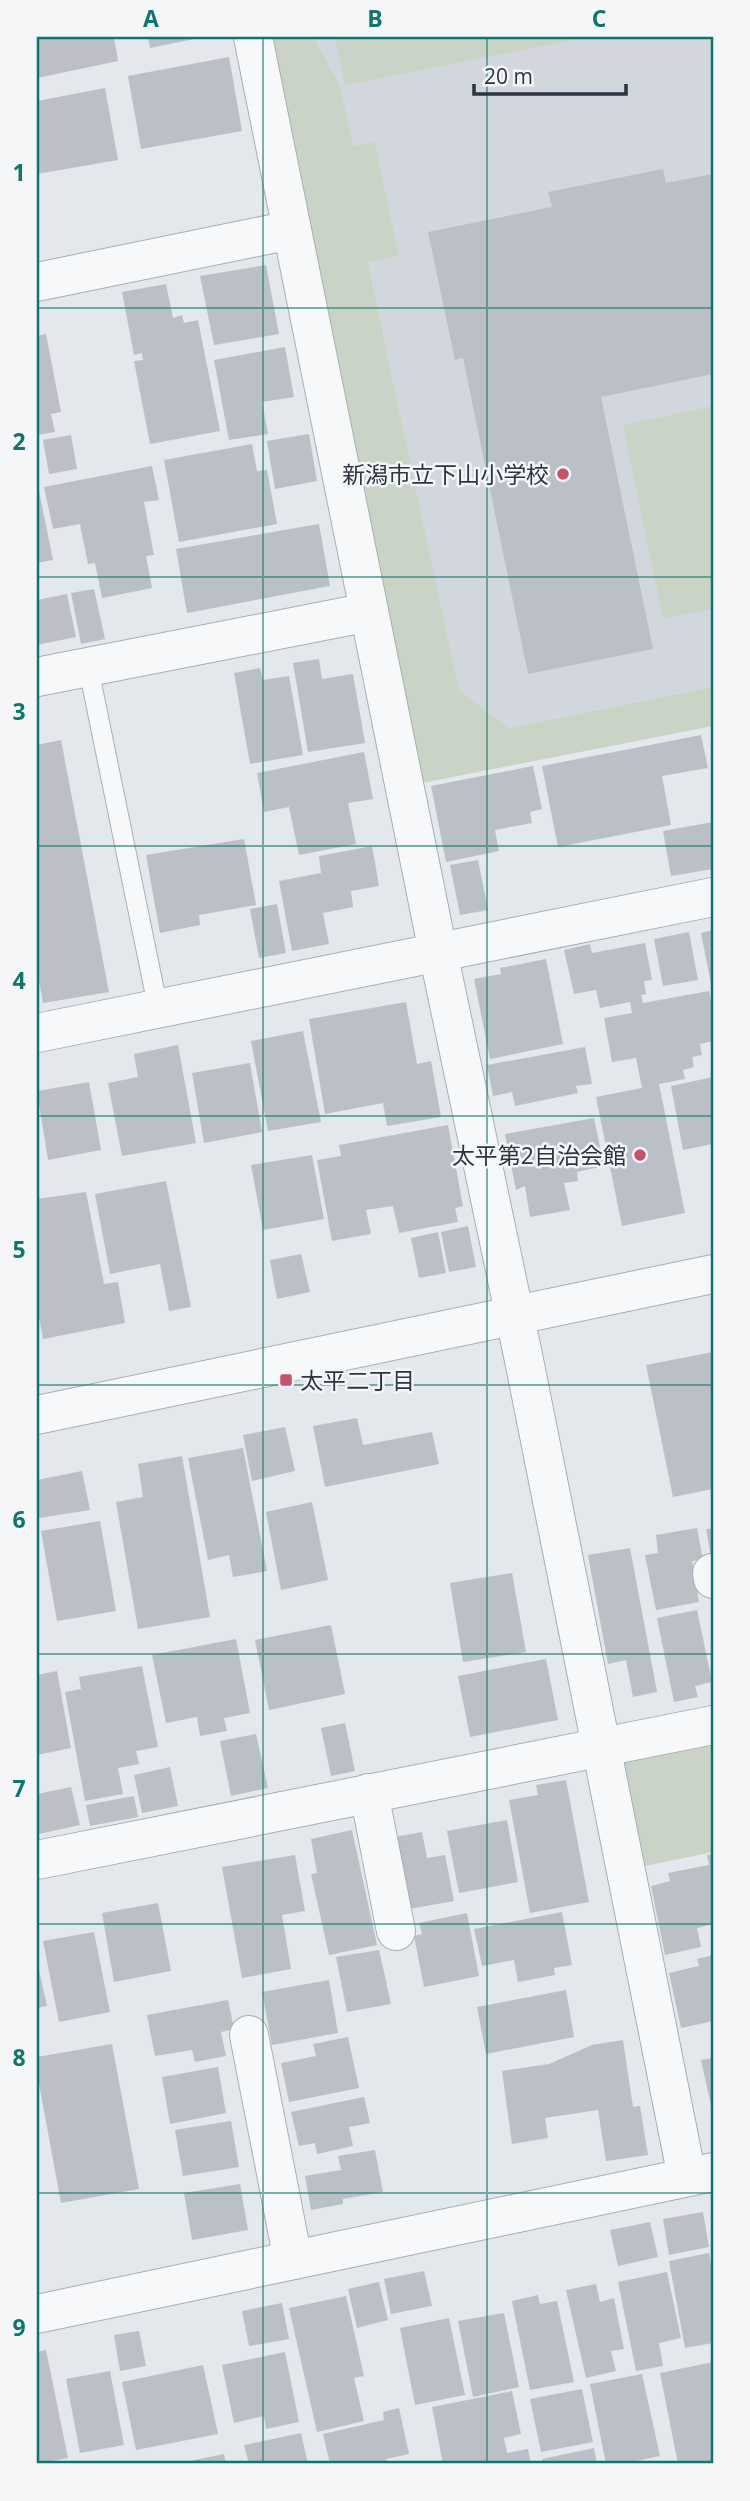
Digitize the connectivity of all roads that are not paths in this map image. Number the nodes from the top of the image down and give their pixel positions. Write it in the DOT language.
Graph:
graph roads {
  1 [pos="253,37"];
  2 [pos="291,230"];
  3 [pos="37,282"];
  4 [pos="369,612"];
  5 [pos="88,666"];
  6 [pos="37,677"];
  7 [pos="713,897"];
  8 [pos="438,952"];
  9 [pos="158,1008"];
  10 [pos="37,1033"];
  11 [pos="713,1274"];
  12 [pos="514,1316"];
  13 [pos="37,1415"];
  14 [pos="713,1725"];
  15 [pos="600,1748"];
  16 [pos="369,1793"];
  17 [pos="37,1860"];
  18 [pos="396,1931"];
  19 [pos="249,2035"];
  20 [pos="700,2174"];
  21 [pos="293,2260"];
  22 [pos="37,2314"];
  1 -- 2 [label="street"];
  2 -- 3 [label="street"];
  2 -- 4 [label="street"];
  4 -- 5 [label="street"];
  4 -- 8 [label="street"];
  5 -- 6 [label="street"];
  5 -- 9 [label="lane"];
  7 -- 8 [label="street"];
  8 -- 9 [label="street"];
  8 -- 12 [label="street"];
  9 -- 10 [label="street"];
  11 -- 12 [label="street"];
  12 -- 13 [label="street"];
  12 -- 15 [label="street"];
  14 -- 15 [label="street"];
  15 -- 16 [label="street"];
  15 -- 20 [label="street"];
  16 -- 17 [label="street"];
  16 -- 18 [label="street"];
  19 -- 21 [label="street"];
  20 -- 21 [label="street"];
  21 -- 22 [label="street"];
}
